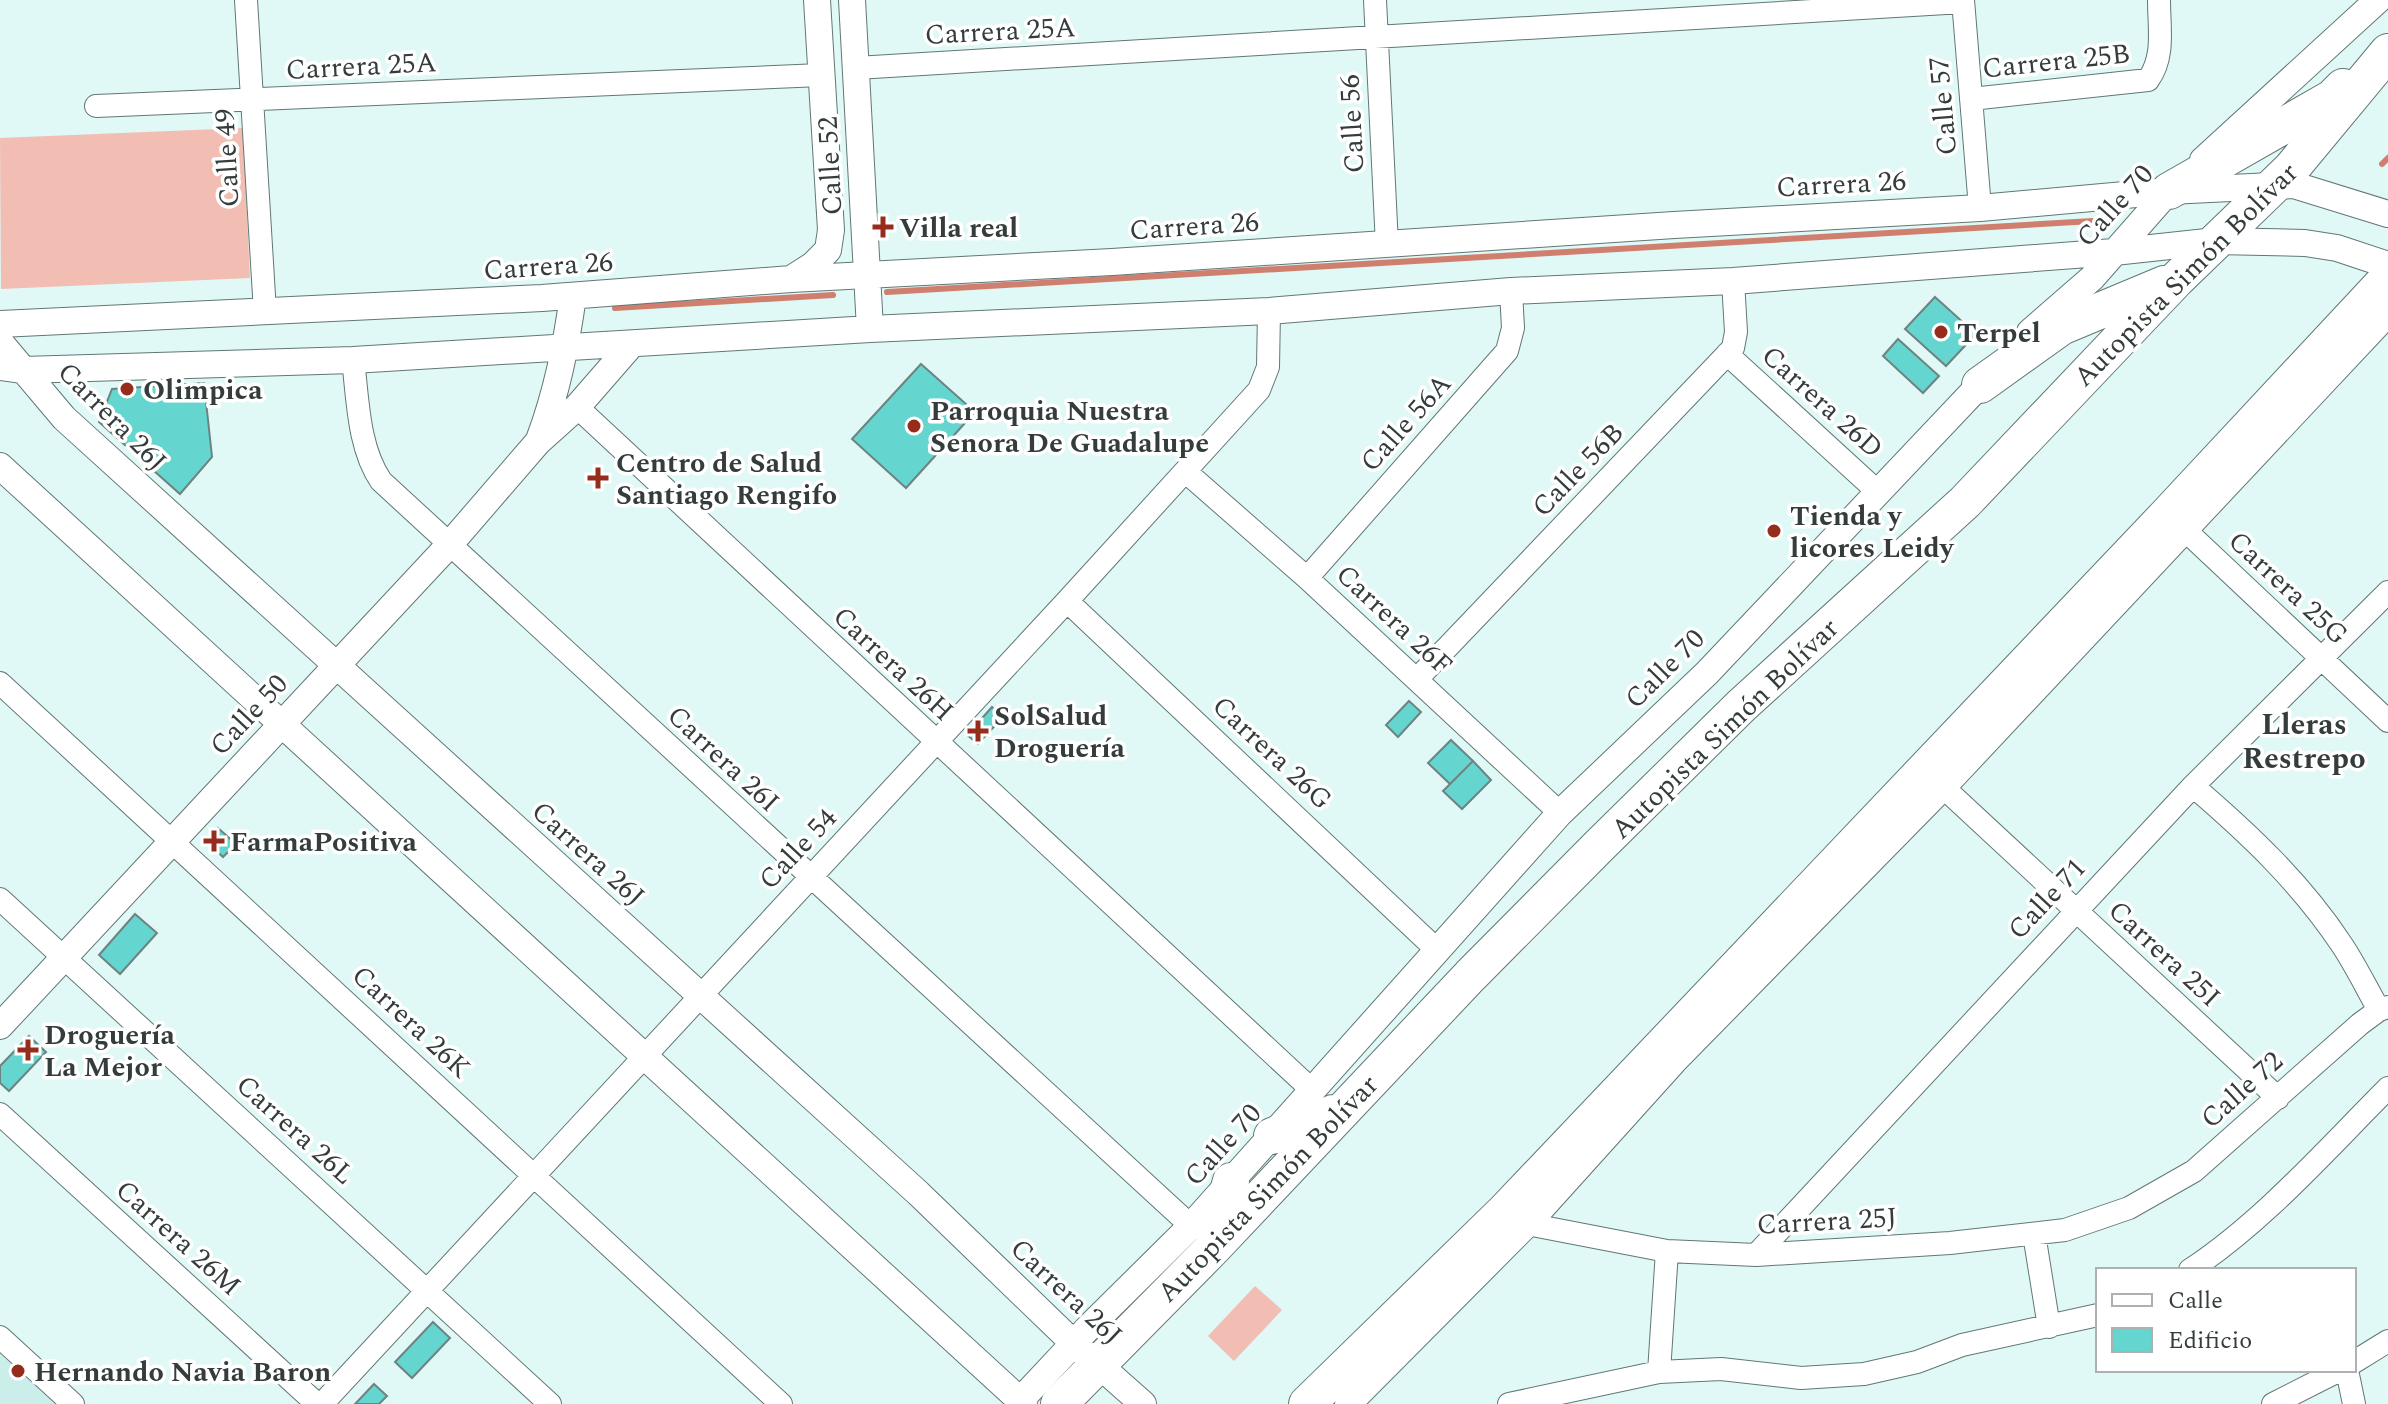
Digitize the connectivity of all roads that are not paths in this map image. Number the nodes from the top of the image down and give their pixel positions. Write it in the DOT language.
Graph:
graph roads {
  1 [pos="246,0"];
  2 [pos="817,0"];
  3 [pos="852,0"];
  4 [pos="1375,0"];
  5 [pos="2159,0"];
  6 [pos="2378,0"];
  7 [pos="1963,1"];
  8 [pos="1376,37"];
  9 [pos="2388,45"];
  10 [pos="2388,52"];
  11 [pos="856,68"];
  12 [pos="821,75"];
  13 [pos="1971,99"];
  14 [pos="252,100"];
  15 [pos="96,106"];
  16 [pos="2272,186"];
  17 [pos="2169,191"];
  18 [pos="1980,208"];
  19 [pos="2388,214"];
  20 [pos="2216,241"];
  21 [pos="1387,245"];
  22 [pos="2114,252"];
  23 [pos="2388,265"];
  24 [pos="867,275"];
  25 [pos="2388,278"];
  26 [pos="791,279"];
  27 [pos="2177,279"];
  28 [pos="1733,281"];
  29 [pos="1511,291"];
  30 [pos="573,296"];
  31 [pos="1269,311"];
  32 [pos="265,312"];
  33 [pos="2388,313"];
  34 [pos="0,324"];
  35 [pos="870,329"];
  36 [pos="0,342"];
  37 [pos="631,345"];
  38 [pos="566,349"];
  39 [pos="1727,354"];
  40 [pos="353,360"];
  41 [pos="11,368"];
  42 [pos="1980,385"];
  43 [pos="577,407"];
  44 [pos="538,442"];
  45 [pos="0,466"];
  46 [pos="1186,472"];
  47 [pos="1878,492"];
  48 [pos="2185,530"];
  49 [pos="450,544"];
  50 [pos="1307,578"];
  51 [pos="2388,592"];
  52 [pos="1067,601"];
  53 [pos="2321,659"];
  54 [pos="336,667"];
  55 [pos="1417,679"];
  56 [pos="0,683"];
  57 [pos="2388,721"];
  58 [pos="282,724"];
  59 [pos="935,742"];
  60 [pos="2193,786"];
  61 [pos="1943,787"];
  62 [pos="1560,813"];
  63 [pos="172,841"];
  64 [pos="810,878"];
  65 [pos="0,899"];
  66 [pos="2075,910"];
  67 [pos="1436,949"];
  68 [pos="63,957"];
  69 [pos="700,997"];
  70 [pos="2383,1009"];
  71 [pos="0,1026"];
  72 [pos="1667,1054"];
  73 [pos="645,1056"];
  74 [pos="2388,1088"];
  75 [pos="2278,1098"];
  76 [pos="1328,1100"];
  77 [pos="0,1114"];
  78 [pos="1272,1136"];
  79 [pos="535,1175"];
  80 [pos="1231,1181"];
  81 [pos="2129,1208"];
  82 [pos="1527,1224"];
  83 [pos="2034,1234"];
  84 [pos="1201,1237"];
  85 [pos="1667,1251"];
  86 [pos="1756,1255"];
  87 [pos="2193,1268"];
  88 [pos="428,1290"];
  89 [pos="2096,1315"];
  90 [pos="2049,1327"];
  91 [pos="0,1337"];
  92 [pos="2388,1341"];
  93 [pos="1085,1353"];
  94 [pos="2356,1361"];
  95 [pos="1659,1372"];
  96 [pos="2336,1372"];
  97 [pos="2347,1372"];
  98 [pos="1020,1403"];
  99 [pos="73,1404"];
  100 [pos="319,1404"];
  101 [pos="550,1404"];
  102 [pos="781,1404"];
  103 [pos="1059,1404"];
  104 [pos="1143,1404"];
  105 [pos="1307,1404"];
  106 [pos="1348,1404"];
  107 [pos="1509,1404"];
  108 [pos="2273,1404"];
  109 [pos="2354,1404"];
  1 -- 14 [label="street, Calle 49"];
  2 -- 12 [label="street, Calle 52"];
  3 -- 11 [label="street, Calle 52"];
  4 -- 8 [label="street, Calle 56"];
  5 -- 13 [label="street, Carrera 25B"];
  6 -- 17 [label="street, Calle 70"];
  7 -- 8 [label="street, Carrera 25A"];
  7 -- 13 [label="street, Calle 57"];
  8 -- 11 [label="street, Carrera 25A"];
  8 -- 21 [label="street, Calle 56"];
  9 -- 17 [label="highway"];
  10 -- 16 [label="highway, Autopista Simón Bolívar"];
  11 -- 24 [label="street, Calle 52"];
  12 -- 14 [label="street, Carrera 25A"];
  12 -- 26 [label="street, Calle 52"];
  13 -- 18 [label="street, Calle 57"];
  14 -- 15 [label="street, Carrera 25A"];
  14 -- 32 [label="street, Calle 49"];
  16 -- 17 [label="street, Carrera 26"];
  16 -- 19 [label="street, Carrera 26"];
  16 -- 20 [label="highway, Autopista Simón Bolívar"];
  17 -- 18 [label="street, Carrera 26"];
  17 -- 22 [label="street, Calle 70"];
  18 -- 21 [label="street, Carrera 26"];
  20 -- 22 [label="street"];
  20 -- 23 [label="street"];
  20 -- 27 [label="highway, Autopista Simón Bolívar"];
  21 -- 24 [label="street, Carrera 26"];
  22 -- 28 [label="street"];
  22 -- 42 [label="street, Calle 70"];
  24 -- 26 [label="street, Carrera 26"];
  24 -- 35 [label="street, Calle 52"];
  25 -- 72 [label="highway"];
  26 -- 30 [label="street, Carrera 26"];
  27 -- 42 [label="highway"];
  27 -- 76 [label="highway, Autopista Simón Bolívar"];
  28 -- 29 [label="street"];
  28 -- 39 [label="street"];
  29 -- 31 [label="street"];
  29 -- 50 [label="street, Calle 56A"];
  30 -- 32 [label="street, Carrera 26"];
  30 -- 38 [label="street, Calle 50"];
  31 -- 35 [label="street"];
  31 -- 46 [label="street, Calle 54"];
  32 -- 34 [label="street, Carrera 26"];
  33 -- 48 [label="street"];
  35 -- 37 [label="street"];
  36 -- 41 [label="street, Carrera 26J"];
  37 -- 38 [label="street"];
  37 -- 43 [label="street, Calle 50"];
  38 -- 40 [label="street"];
  38 -- 44 [label="street, Calle 50"];
  39 -- 47 [label="street, Carrera 26D"];
  39 -- 55 [label="street, Calle 56B"];
  40 -- 41 [label="street"];
  40 -- 49 [label="street, Carrera 26I"];
  41 -- 54 [label="street, Carrera 26J"];
  42 -- 47 [label="street, Calle 70"];
  43 -- 44 [label="street, Calle 50"];
  43 -- 59 [label="street, Carrera 26H"];
  44 -- 49 [label="street, Calle 50"];
  45 -- 58 [label="street"];
  46 -- 50 [label="street, Carrera 26F"];
  46 -- 52 [label="street, Calle 54"];
  47 -- 62 [label="street, Calle 70"];
  48 -- 53 [label="street, Carrera 25G"];
  48 -- 61 [label="street"];
  49 -- 54 [label="street, Calle 50"];
  49 -- 64 [label="street, Carrera 26I"];
  50 -- 55 [label="street, Carrera 26F"];
  51 -- 53 [label="street, Calle 71"];
  52 -- 59 [label="street, Calle 54"];
  52 -- 67 [label="street, Carrera 26G"];
  53 -- 57 [label="street, Carrera 25G"];
  53 -- 60 [label="street, Calle 71"];
  54 -- 58 [label="street, Calle 50"];
  54 -- 69 [label="street, Carrera 26J"];
  55 -- 62 [label="street, Carrera 26F"];
  56 -- 63 [label="street, Carrera 26K"];
  58 -- 63 [label="street, Calle 50"];
  58 -- 73 [label="street"];
  59 -- 64 [label="street, Calle 54"];
  59 -- 76 [label="street, Carrera 26H"];
  60 -- 66 [label="street, Calle 71"];
  60 -- 70 [label="street"];
  61 -- 66 [label="street, Carrera 25I"];
  61 -- 72 [label="street"];
  62 -- 67 [label="street, Calle 70"];
  63 -- 68 [label="street, Calle 50"];
  63 -- 79 [label="street, Carrera 26K"];
  64 -- 69 [label="street, Calle 54"];
  64 -- 84 [label="street, Carrera 26I"];
  65 -- 68 [label="street, Carrera 26L"];
  66 -- 75 [label="street, Carrera 25I"];
  66 -- 86 [label="street, Calle 71"];
  67 -- 76 [label="street, Calle 70"];
  68 -- 71 [label="street, Calle 50"];
  68 -- 88 [label="street, Carrera 26L"];
  69 -- 73 [label="street, Calle 54"];
  69 -- 93 [label="street, Carrera 26J"];
  70 -- 75 [label="street, Calle 72"];
  72 -- 82 [label="street"];
  72 -- 105 [label="highway"];
  73 -- 79 [label="street, Calle 54"];
  73 -- 98 [label="street"];
  74 -- 87 [label="street"];
  75 -- 81 [label="street, Calle 72"];
  76 -- 78 [label="highway"];
  76 -- 84 [label="highway, Autopista Simón Bolívar"];
  77 -- 100 [label="street, Carrera 26M"];
  78 -- 80 [label="street, Calle 70"];
  79 -- 88 [label="street, Calle 54"];
  79 -- 102 [label="street, Carrera 26K"];
  80 -- 84 [label="highway"];
  81 -- 83 [label="street, Carrera 25J"];
  82 -- 85 [label="street, Carrera 25J"];
  82 -- 106 [label="street"];
  83 -- 86 [label="street, Carrera 25J"];
  83 -- 90 [label="street"];
  84 -- 93 [label="highway, Autopista Simón Bolívar"];
  85 -- 86 [label="street, Carrera 25J"];
  85 -- 95 [label="street"];
  88 -- 100 [label="street, Calle 54"];
  88 -- 101 [label="street, Carrera 26L"];
  89 -- 90 [label="street"];
  90 -- 95 [label="street"];
  91 -- 99 [label="street"];
  92 -- 94 [label="street"];
  93 -- 98 [label="street"];
  93 -- 103 [label="highway, Autopista Simón Bolívar"];
  93 -- 104 [label="street, Carrera 26J"];
  95 -- 107 [label="street"];
  96 -- 108 [label="street"];
  97 -- 109 [label="street"];
}
